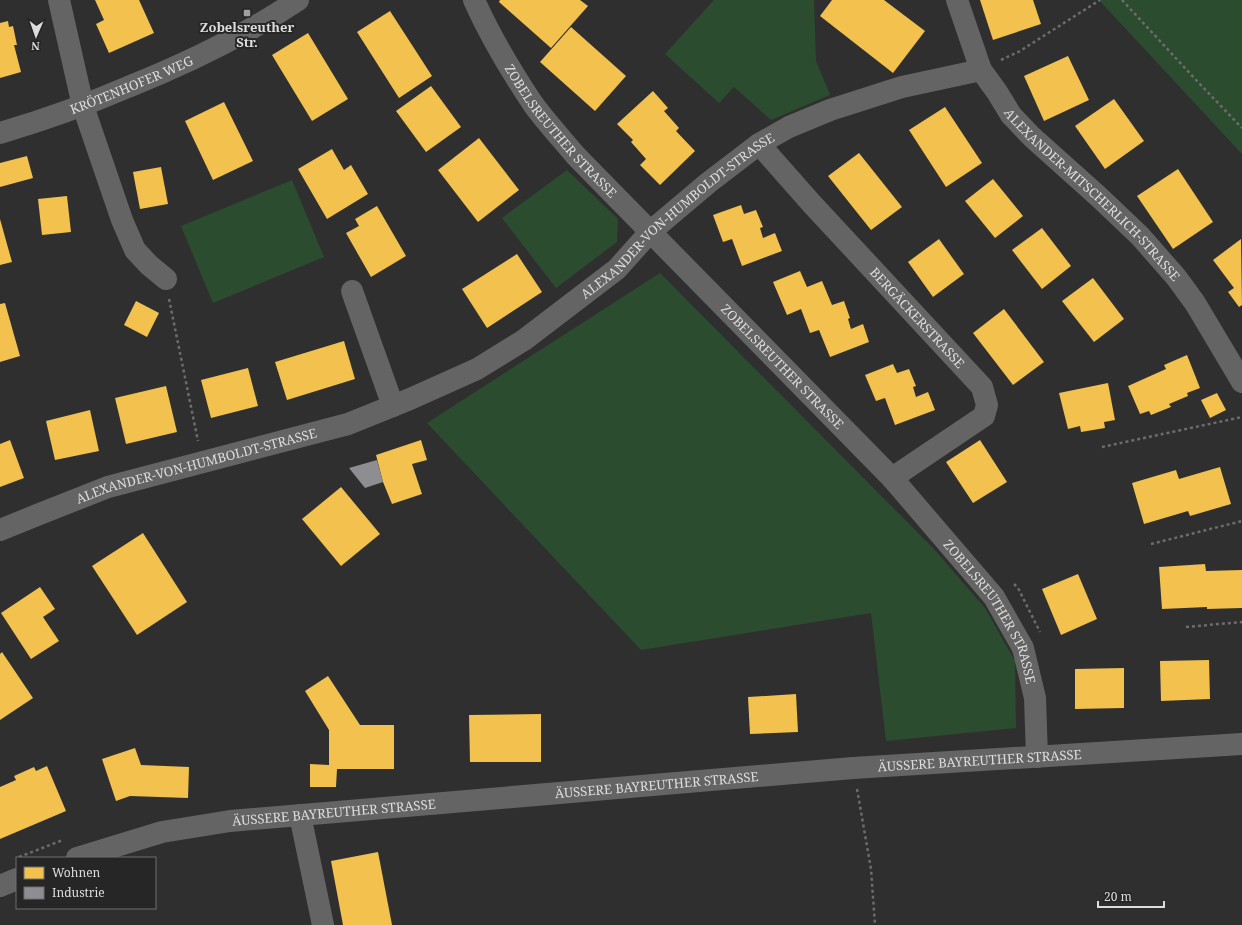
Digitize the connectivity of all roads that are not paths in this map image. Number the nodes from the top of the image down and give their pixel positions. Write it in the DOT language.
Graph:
graph roads {
  1 [pos="59,0"];
  2 [pos="298,0"];
  3 [pos="474,0"];
  4 [pos="957,0"];
  5 [pos="981,70"];
  6 [pos="83,106"];
  7 [pos="0,133"];
  8 [pos="759,144"];
  9 [pos="650,232"];
  10 [pos="166,279"];
  11 [pos="352,292"];
  12 [pos="1242,382"];
  13 [pos="393,406"];
  14 [pos="892,478"];
  15 [pos="0,530"];
  16 [pos="1242,744"];
  17 [pos="1037,757"];
  18 [pos="300,815"];
  19 [pos="80,857"];
  20 [pos="16,879"];
  21 [pos="0,886"];
  22 [pos="323,925"];
  1 -- 6 [label="street"];
  2 -- 6 [label="street, KRÖTENHOFER WEG"];
  3 -- 9 [label="street, ZOBELSREUTHER STRASSE"];
  4 -- 5 [label="street, ALEXANDER-MITSCHERLICH-STRASSE"];
  5 -- 8 [label="street, ALEXANDER-VON-HUMBOLDT-STRASSE"];
  5 -- 12 [label="street, ALEXANDER-MITSCHERLICH-STRASSE"];
  6 -- 7 [label="street, KRÖTENHOFER WEG"];
  6 -- 10 [label="street"];
  8 -- 9 [label="street, ALEXANDER-VON-HUMBOLDT-STRASSE"];
  8 -- 14 [label="street, BERGÄCKERSTRASSE"];
  9 -- 13 [label="street, ALEXANDER-VON-HUMBOLDT-STRASSE"];
  9 -- 14 [label="street, ZOBELSREUTHER STRASSE"];
  11 -- 13 [label="street"];
  13 -- 15 [label="street, ALEXANDER-VON-HUMBOLDT-STRASSE"];
  14 -- 17 [label="street, ZOBELSREUTHER STRASSE"];
  16 -- 17 [label="street, ÄUSSERE BAYREUTHER STRASSE"];
  17 -- 18 [label="street, ÄUSSERE BAYREUTHER STRASSE"];
  18 -- 19 [label="street, ÄUSSERE BAYREUTHER STRASSE"];
  18 -- 22 [label="street"];
  20 -- 21 [label="street"];
}
